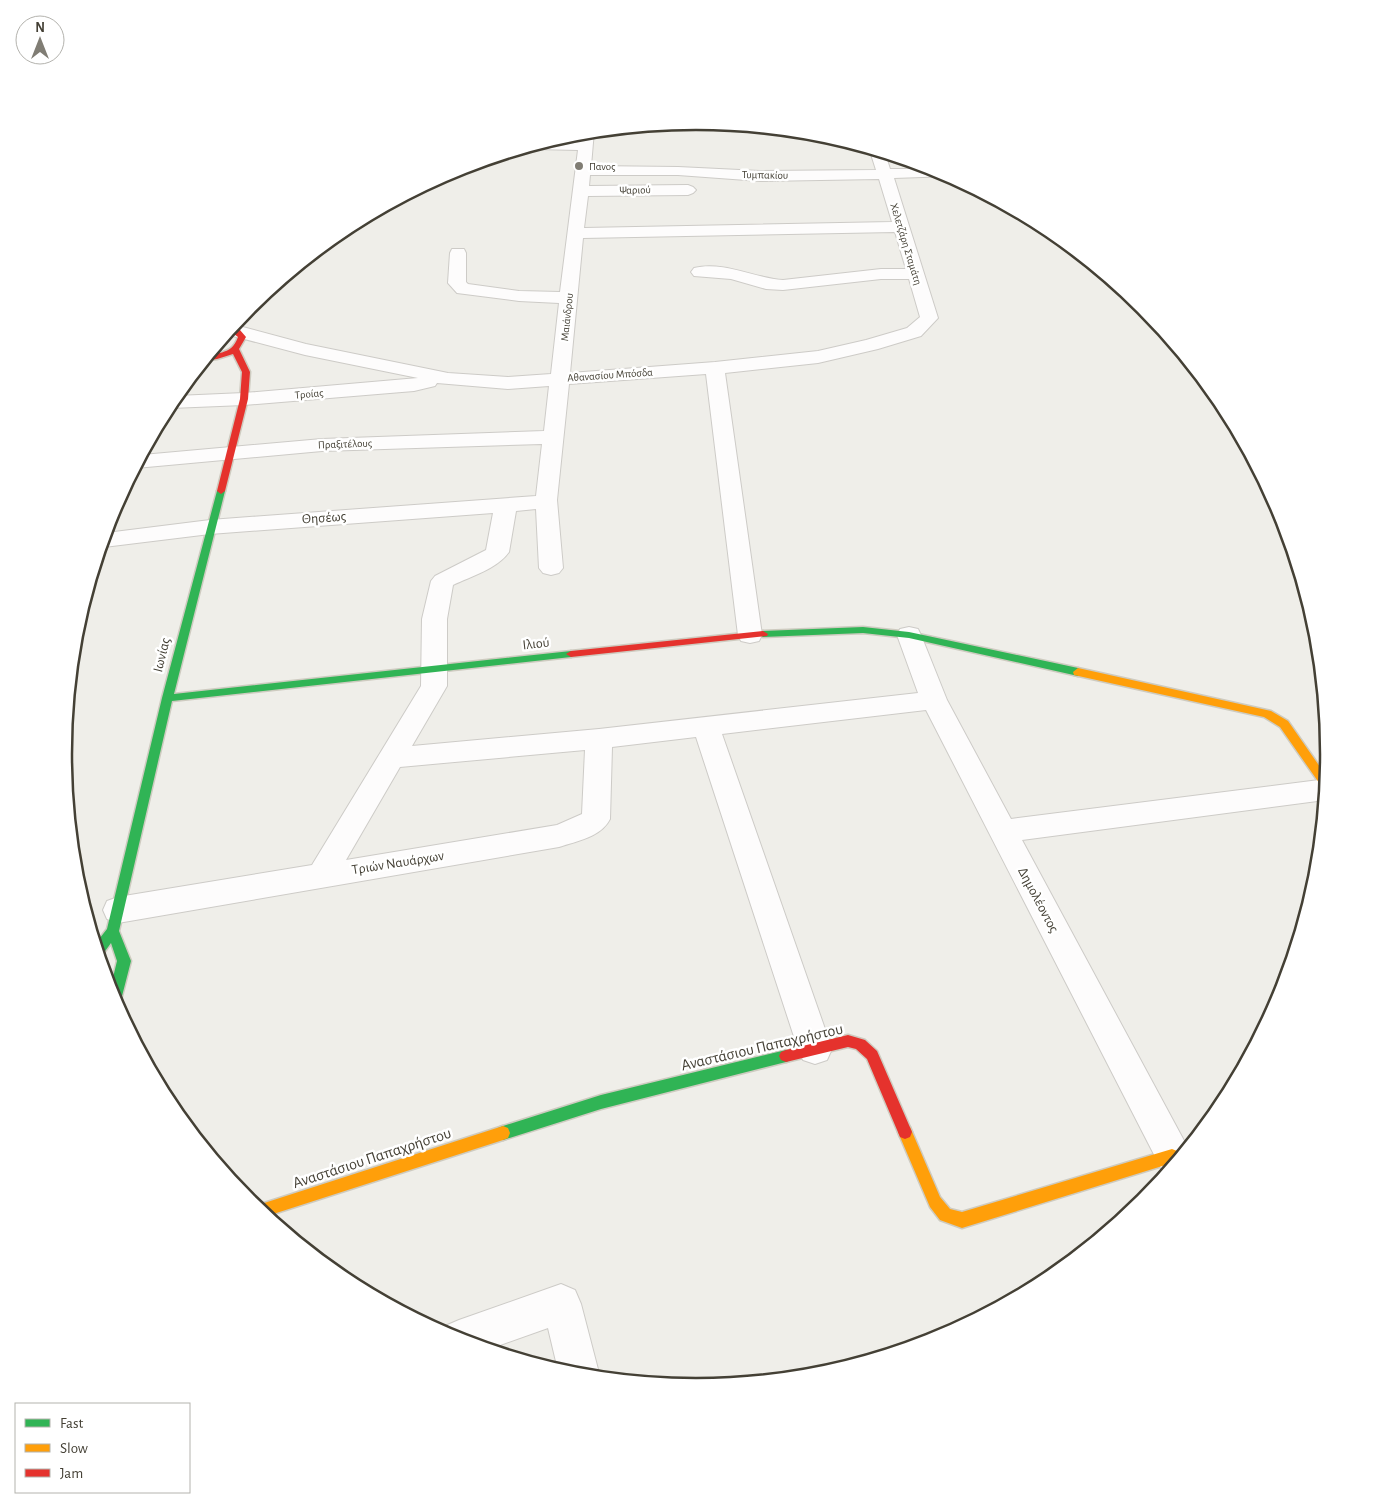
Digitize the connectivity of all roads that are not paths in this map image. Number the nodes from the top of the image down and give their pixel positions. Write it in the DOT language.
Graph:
graph roads {
  1 [pos="587,139"];
  2 [pos="879,157"];
  3 [pos="583,170"];
  4 [pos="691,172"];
  5 [pos="928,174"];
  6 [pos="884,175"];
  7 [pos="581,191"];
  8 [pos="902,228"];
  9 [pos="576,233"];
  10 [pos="458,253"];
  11 [pos="700,272"];
  12 [pos="916,274"];
  13 [pos="569,298"];
  14 [pos="914,332"];
  15 [pos="233,337"];
  16 [pos="215,357"];
  17 [pos="209,365"];
  18 [pos="218,368"];
  19 [pos="715,368"];
  20 [pos="234,378"];
  21 [pos="448,379"];
  22 [pos="560,379"];
  23 [pos="245,394"];
  24 [pos="182,401"];
  25 [pos="553,437"];
  26 [pos="232,452"];
  27 [pos="146,461"];
  28 [pos="546,500"];
  29 [pos="506,504"];
  30 [pos="210,527"];
  31 [pos="111,539"];
  32 [pos="551,568"];
  33 [pos="908,634"];
  34 [pos="750,635"];
  35 [pos="434,670"];
  36 [pos="167,698"];
  37 [pos="934,700"];
  38 [pos="706,727"];
  39 [pos="599,739"];
  40 [pos="392,758"];
  41 [pos="1319,775"];
  42 [pos="1319,790"];
  43 [pos="1002,831"];
  44 [pos="321,876"];
  45 [pos="106,932"];
  46 [pos="118,986"];
  47 [pos="815,1049"];
  48 [pos="1173,1157"];
  49 [pos="1169,1161"];
  50 [pos="268,1207"];
  51 [pos="471,1336"];
  52 [pos="578,1366"];
  1 -- 3 [label="street, Μαιάνδρου"];
  2 -- 6 [label="street, Χελετζάρη Σταμάτη"];
  3 -- 4 [label="street, Τυμπακίου"];
  3 -- 7 [label="street, Μαιάνδρου"];
  4 -- 6 [label="street, Τυμπακίου"];
  4 -- 7 [label="street, Ψαριού"];
  5 -- 6 [label="street, Τυμπακίου"];
  6 -- 8 [label="street, Χελετζάρη Σταμάτη"];
  7 -- 9 [label="street, Μαιάνδρου"];
  8 -- 9 [label="street"];
  8 -- 12 [label="street, Χελετζάρη Σταμάτη"];
  9 -- 13 [label="street, Μαιάνδρου"];
  10 -- 13 [label="street"];
  11 -- 12 [label="street"];
  12 -- 14 [label="street, Χελετζάρη Σταμάτη"];
  13 -- 22 [label="street, Μαιάνδρου"];
  14 -- 19 [label="street, Αθανασίου Μπόσδα"];
  15 -- 16 [label="street"];
  15 -- 21 [label="street, Αθανασίου Μπόσδα"];
  15 -- 23 [label="street, Ιωνίας"];
  17 -- 18 [label="street"];
  19 -- 22 [label="street, Αθανασίου Μπόσδα"];
  19 -- 34 [label="street"];
  20 -- 23 [label="street"];
  21 -- 22 [label="street, Αθανασίου Μπόσδα"];
  21 -- 23 [label="street, Τροίας"];
  22 -- 25 [label="street, Μαιάνδρου"];
  23 -- 24 [label="street, Τροίας"];
  23 -- 26 [label="street, Ιωνίας"];
  25 -- 26 [label="street, Πραξιτέλους"];
  25 -- 28 [label="street, Μαιάνδρου"];
  26 -- 27 [label="street, Πραξιτέλους"];
  26 -- 30 [label="street, Ιωνίας"];
  28 -- 29 [label="street, Θησέως"];
  28 -- 32 [label="street, Μαιάνδρου"];
  29 -- 30 [label="street, Θησέως"];
  29 -- 35 [label="street"];
  30 -- 31 [label="street, Θησέως"];
  30 -- 36 [label="street, Ιωνίας"];
  33 -- 34 [label="street, Ιλιού"];
  33 -- 37 [label="street, Δημολέοντος"];
  33 -- 41 [label="street, Ιλιού"];
  34 -- 35 [label="street, Ιλιού"];
  35 -- 36 [label="street, Ιλιού"];
  35 -- 40 [label="street"];
  36 -- 45 [label="street, Ιωνίας"];
  37 -- 38 [label="street"];
  37 -- 43 [label="street, Δημολέοντος"];
  38 -- 39 [label="street"];
  38 -- 47 [label="street"];
  39 -- 40 [label="street"];
  39 -- 44 [label="street, Τριών Ναυάρχων"];
  40 -- 44 [label="street"];
  42 -- 43 [label="street"];
  43 -- 48 [label="street, Δημολέοντος"];
  44 -- 45 [label="street, Τριών Ναυάρχων"];
  45 -- 46 [label="street"];
  47 -- 49 [label="street, Αναστάσιου Παπαχρήστου"];
  47 -- 50 [label="street, Αναστάσιου Παπαχρήστου"];
  51 -- 52 [label="street"];
}
